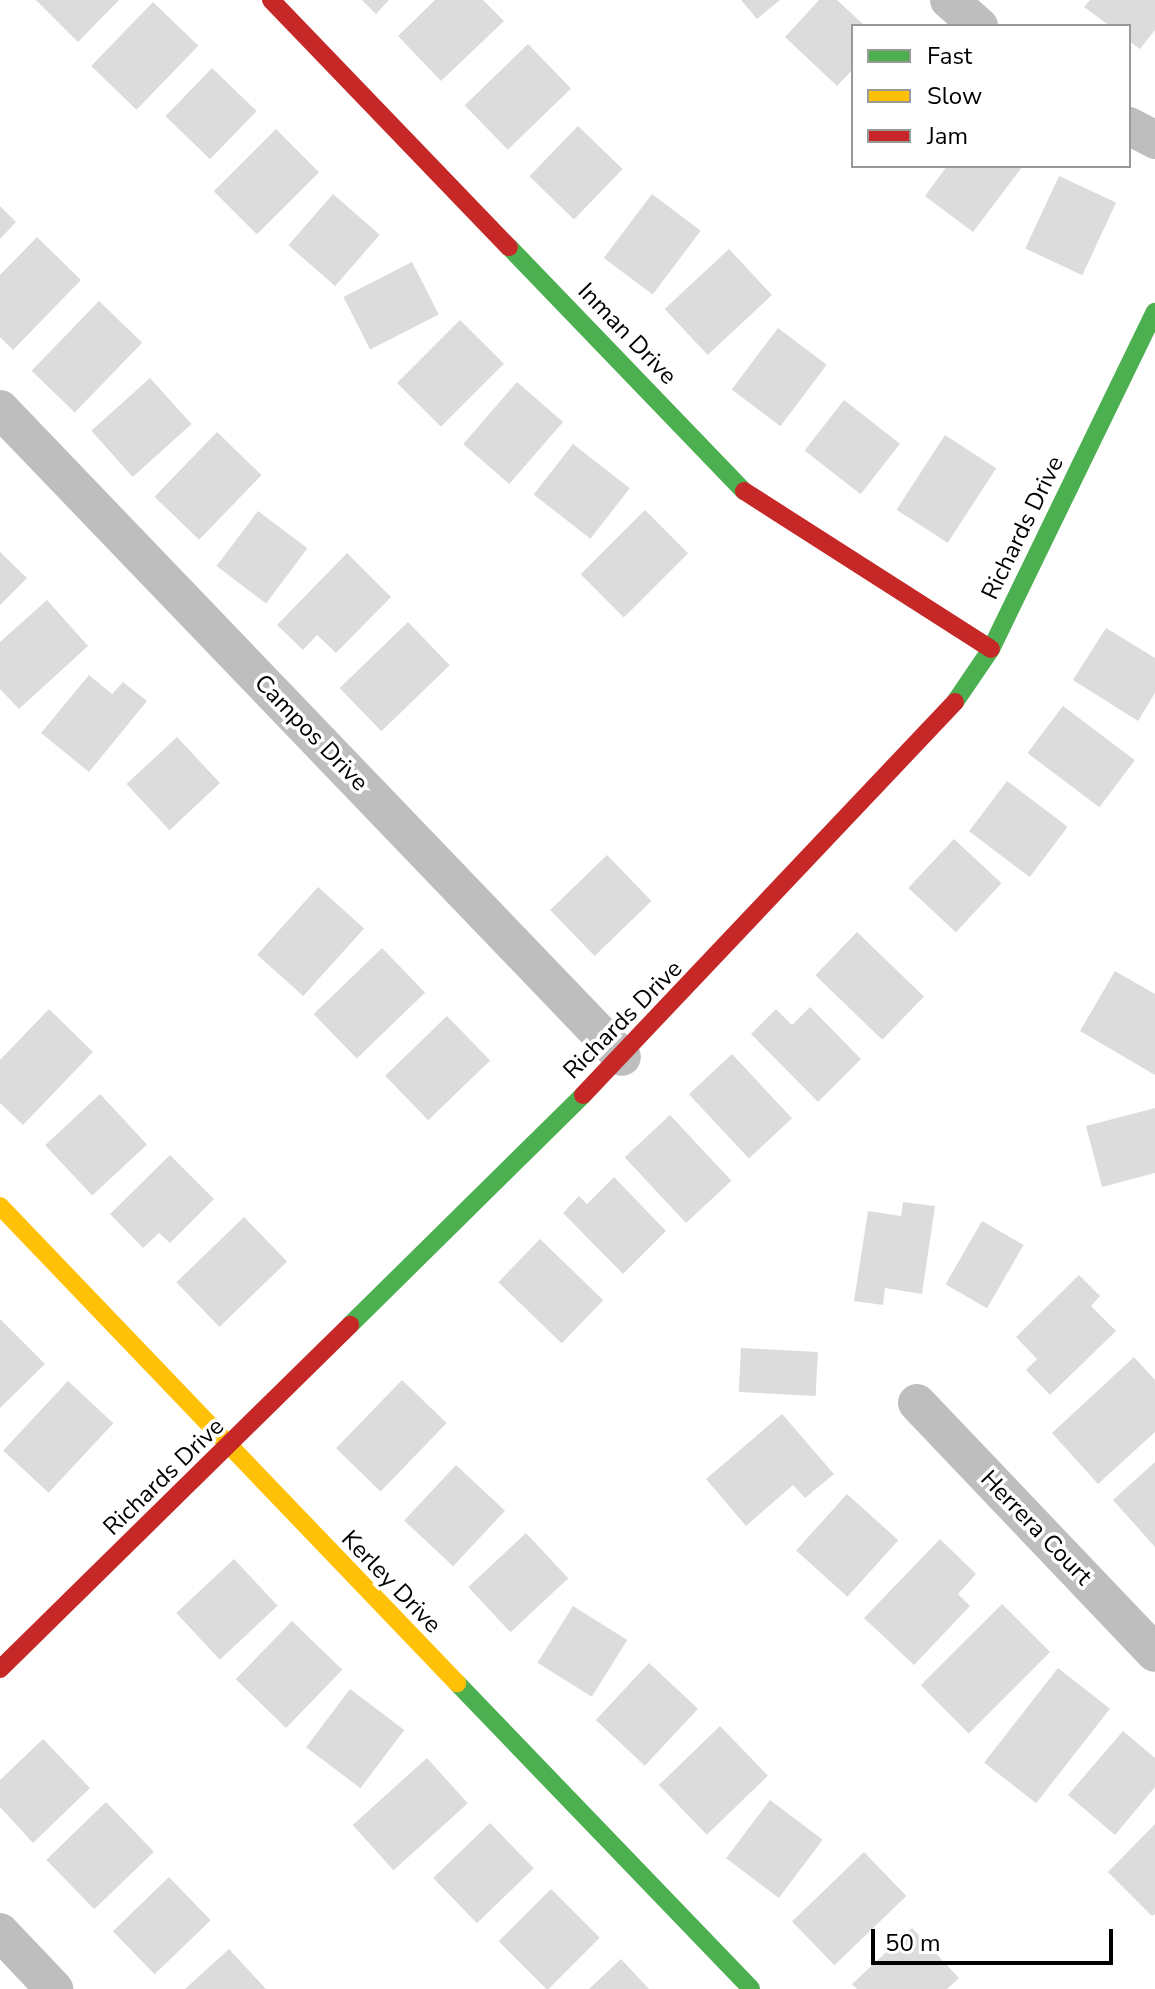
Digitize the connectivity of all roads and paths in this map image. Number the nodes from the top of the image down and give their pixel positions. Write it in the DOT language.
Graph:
graph roads {
  1 [pos="271,0"];
  2 [pos="949,0"];
  3 [pos="977,24"];
  4 [pos="1131,127"];
  5 [pos="1155,140"];
  6 [pos="1155,312"];
  7 [pos="0,409"];
  8 [pos="991,649"];
  9 [pos="622,1057"];
  10 [pos="0,1206"];
  11 [pos="917,1403"];
  12 [pos="228,1449"];
  13 [pos="1155,1653"];
  14 [pos="0,1669"];
  15 [pos="0,1932"];
  16 [pos="54,1989"];
  17 [pos="751,1989"];
  1 -- 8 [label="street, Inman Drive"];
  2 -- 3 [label="street"];
  4 -- 5 [label="street"];
  6 -- 8 [label="street, Richards Drive"];
  7 -- 9 [label="street, Campos Drive"];
  8 -- 9 [label="street, Richards Drive"];
  9 -- 12 [label="street, Richards Drive"];
  10 -- 12 [label="street, Kerley Drive"];
  11 -- 13 [label="street, Herrera Court"];
  12 -- 14 [label="street, Richards Drive"];
  12 -- 17 [label="street, Kerley Drive"];
  15 -- 16 [label="street"];
}
